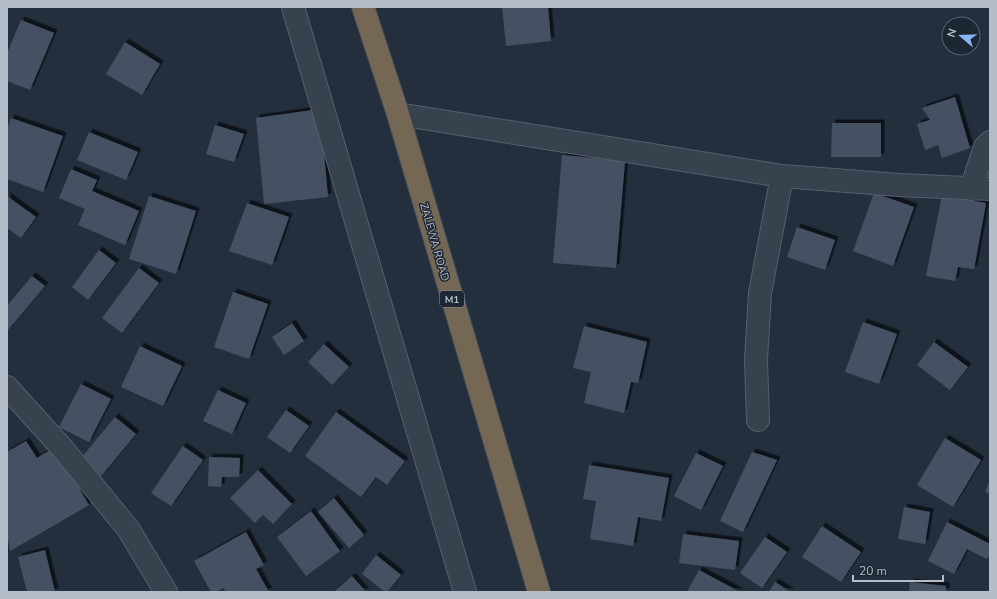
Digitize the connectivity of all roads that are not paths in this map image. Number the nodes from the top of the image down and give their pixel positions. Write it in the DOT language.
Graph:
graph roads {
  1 [pos="293,7"];
  2 [pos="363,7"];
  3 [pos="398,114"];
  4 [pos="990,142"];
  5 [pos="782,176"];
  6 [pos="980,189"];
  7 [pos="7,387"];
  8 [pos="758,420"];
  9 [pos="166,592"];
  10 [pos="465,592"];
  11 [pos="539,592"];
  1 -- 10 [label="street"];
  2 -- 3 [label="highway, ZALEWA ROAD / M1"];
  3 -- 5 [label="street"];
  3 -- 11 [label="highway, ZALEWA ROAD / M1"];
  4 -- 6 [label="street"];
  5 -- 6 [label="street"];
  5 -- 8 [label="street"];
  7 -- 9 [label="street"];
}
